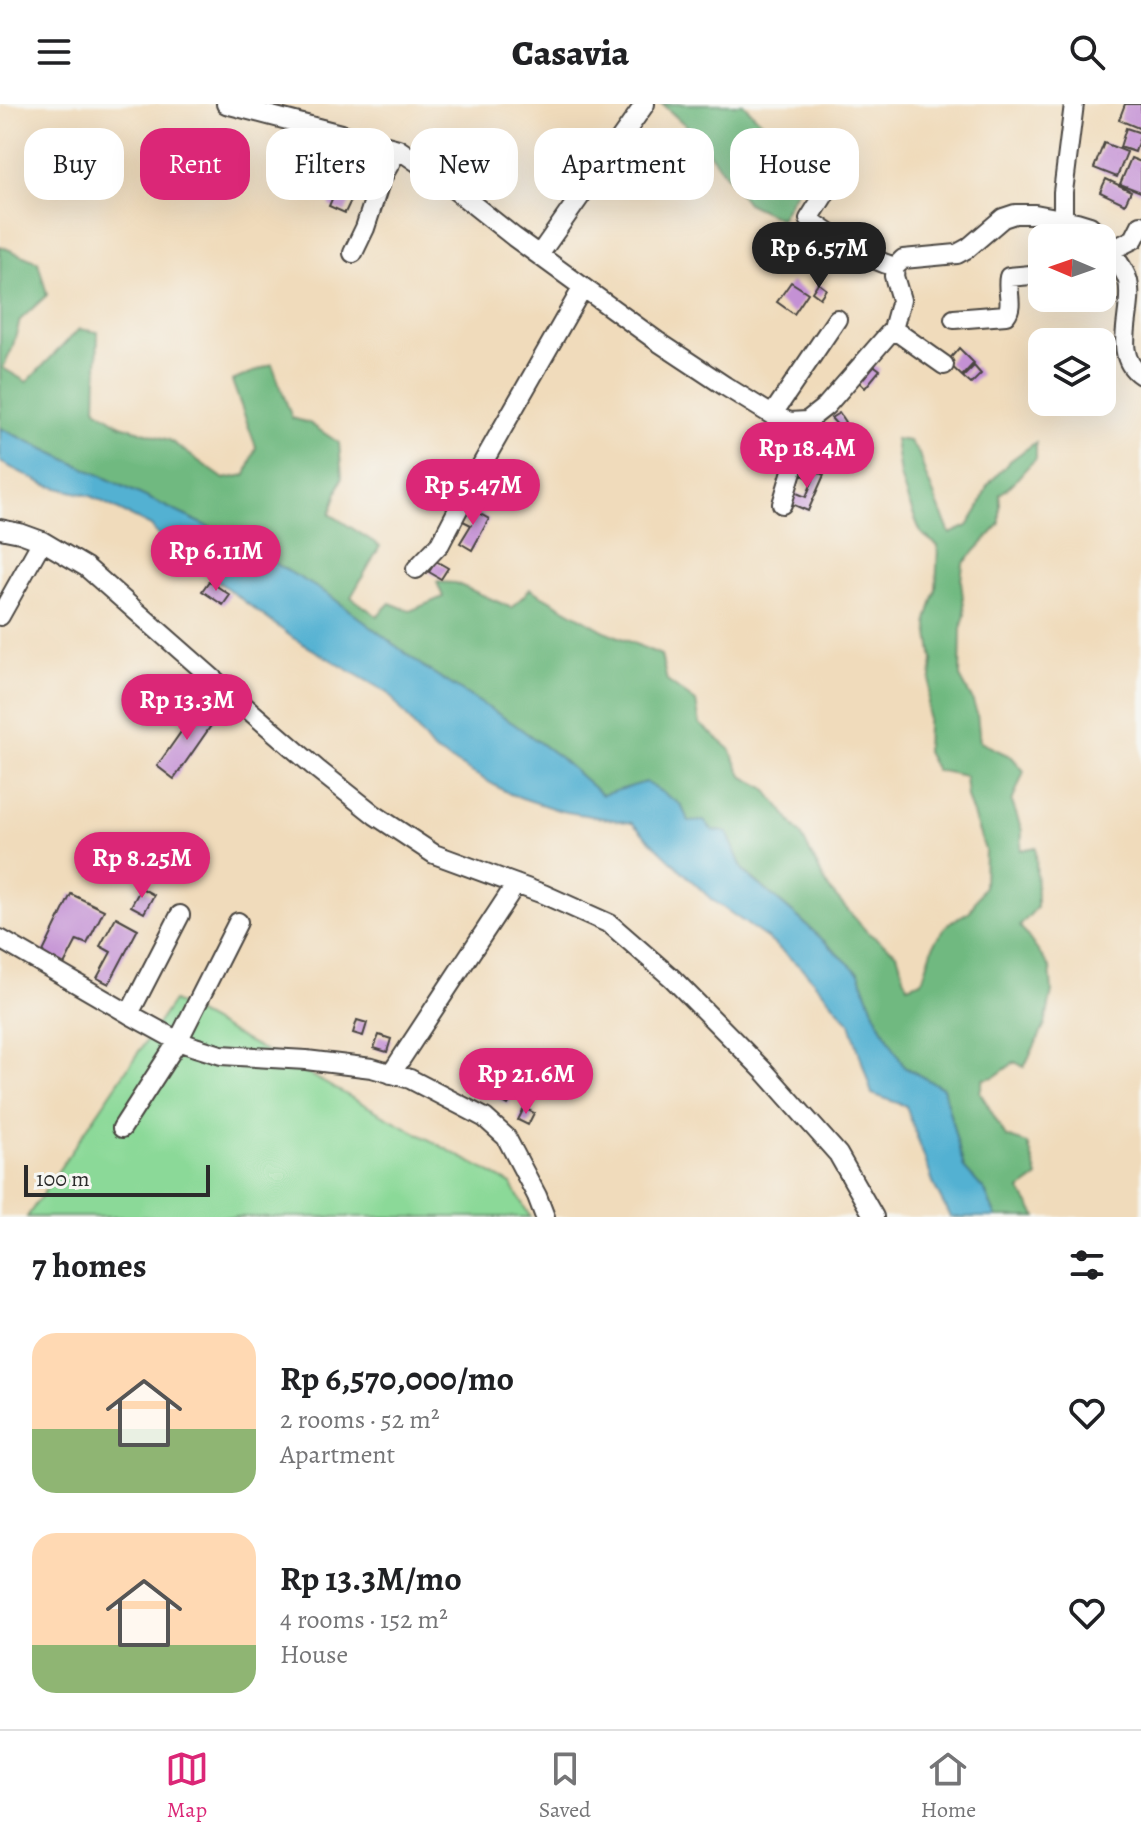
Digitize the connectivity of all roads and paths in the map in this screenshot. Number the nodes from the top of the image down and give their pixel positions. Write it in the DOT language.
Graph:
graph roads {
  1 [pos="226,104"];
  2 [pos="645,104"];
  3 [pos="1074,104"];
  4 [pos="398,149"];
  5 [pos="821,200"];
  6 [pos="1063,218"];
  7 [pos="1065,224"];
  8 [pos="1083,224"];
  9 [pos="1141,225"];
  10 [pos="1116,241"];
  11 [pos="353,253"];
  12 [pos="539,255"];
  13 [pos="1116,259"];
  14 [pos="895,267"];
  15 [pos="1028,275"];
  16 [pos="583,287"];
  17 [pos="837,319"];
  18 [pos="954,319"];
  19 [pos="893,329"];
  20 [pos="944,365"];
  21 [pos="1141,375"];
  22 [pos="772,415"];
  23 [pos="807,421"];
  24 [pos="782,504"];
  25 [pos="0,529"];
  26 [pos="42,541"];
  27 [pos="416,569"];
  28 [pos="0,616"];
  29 [pos="516,884"];
  30 [pos="180,915"];
  31 [pos="238,922"];
  32 [pos="0,939"];
  33 [pos="129,1014"];
  34 [pos="178,1041"];
  35 [pos="391,1074"];
  36 [pos="122,1128"];
  37 [pos="545,1217"];
  38 [pos="874,1217"];
  1 -- 4 [label="street"];
  2 -- 12 [label="street"];
  3 -- 6 [label="street"];
  4 -- 11 [label="street"];
  4 -- 12 [label="street"];
  5 -- 14 [label="street"];
  6 -- 7 [label="street"];
  6 -- 8 [label="street"];
  6 -- 14 [label="street"];
  9 -- 10 [label="street"];
  12 -- 16 [label="street"];
  13 -- 21 [label="street"];
  14 -- 19 [label="street"];
  15 -- 18 [label="street"];
  16 -- 22 [label="street"];
  16 -- 27 [label="street"];
  17 -- 22 [label="street"];
  19 -- 20 [label="street"];
  19 -- 23 [label="street"];
  22 -- 23 [label="street"];
  23 -- 24 [label="street"];
  25 -- 26 [label="street"];
  26 -- 28 [label="street"];
  26 -- 29 [label="street"];
  29 -- 35 [label="street"];
  29 -- 38 [label="street"];
  30 -- 33 [label="street"];
  31 -- 34 [label="street"];
  32 -- 33 [label="street"];
  33 -- 34 [label="street"];
  34 -- 35 [label="street"];
  34 -- 36 [label="street"];
  35 -- 37 [label="street"];
}
